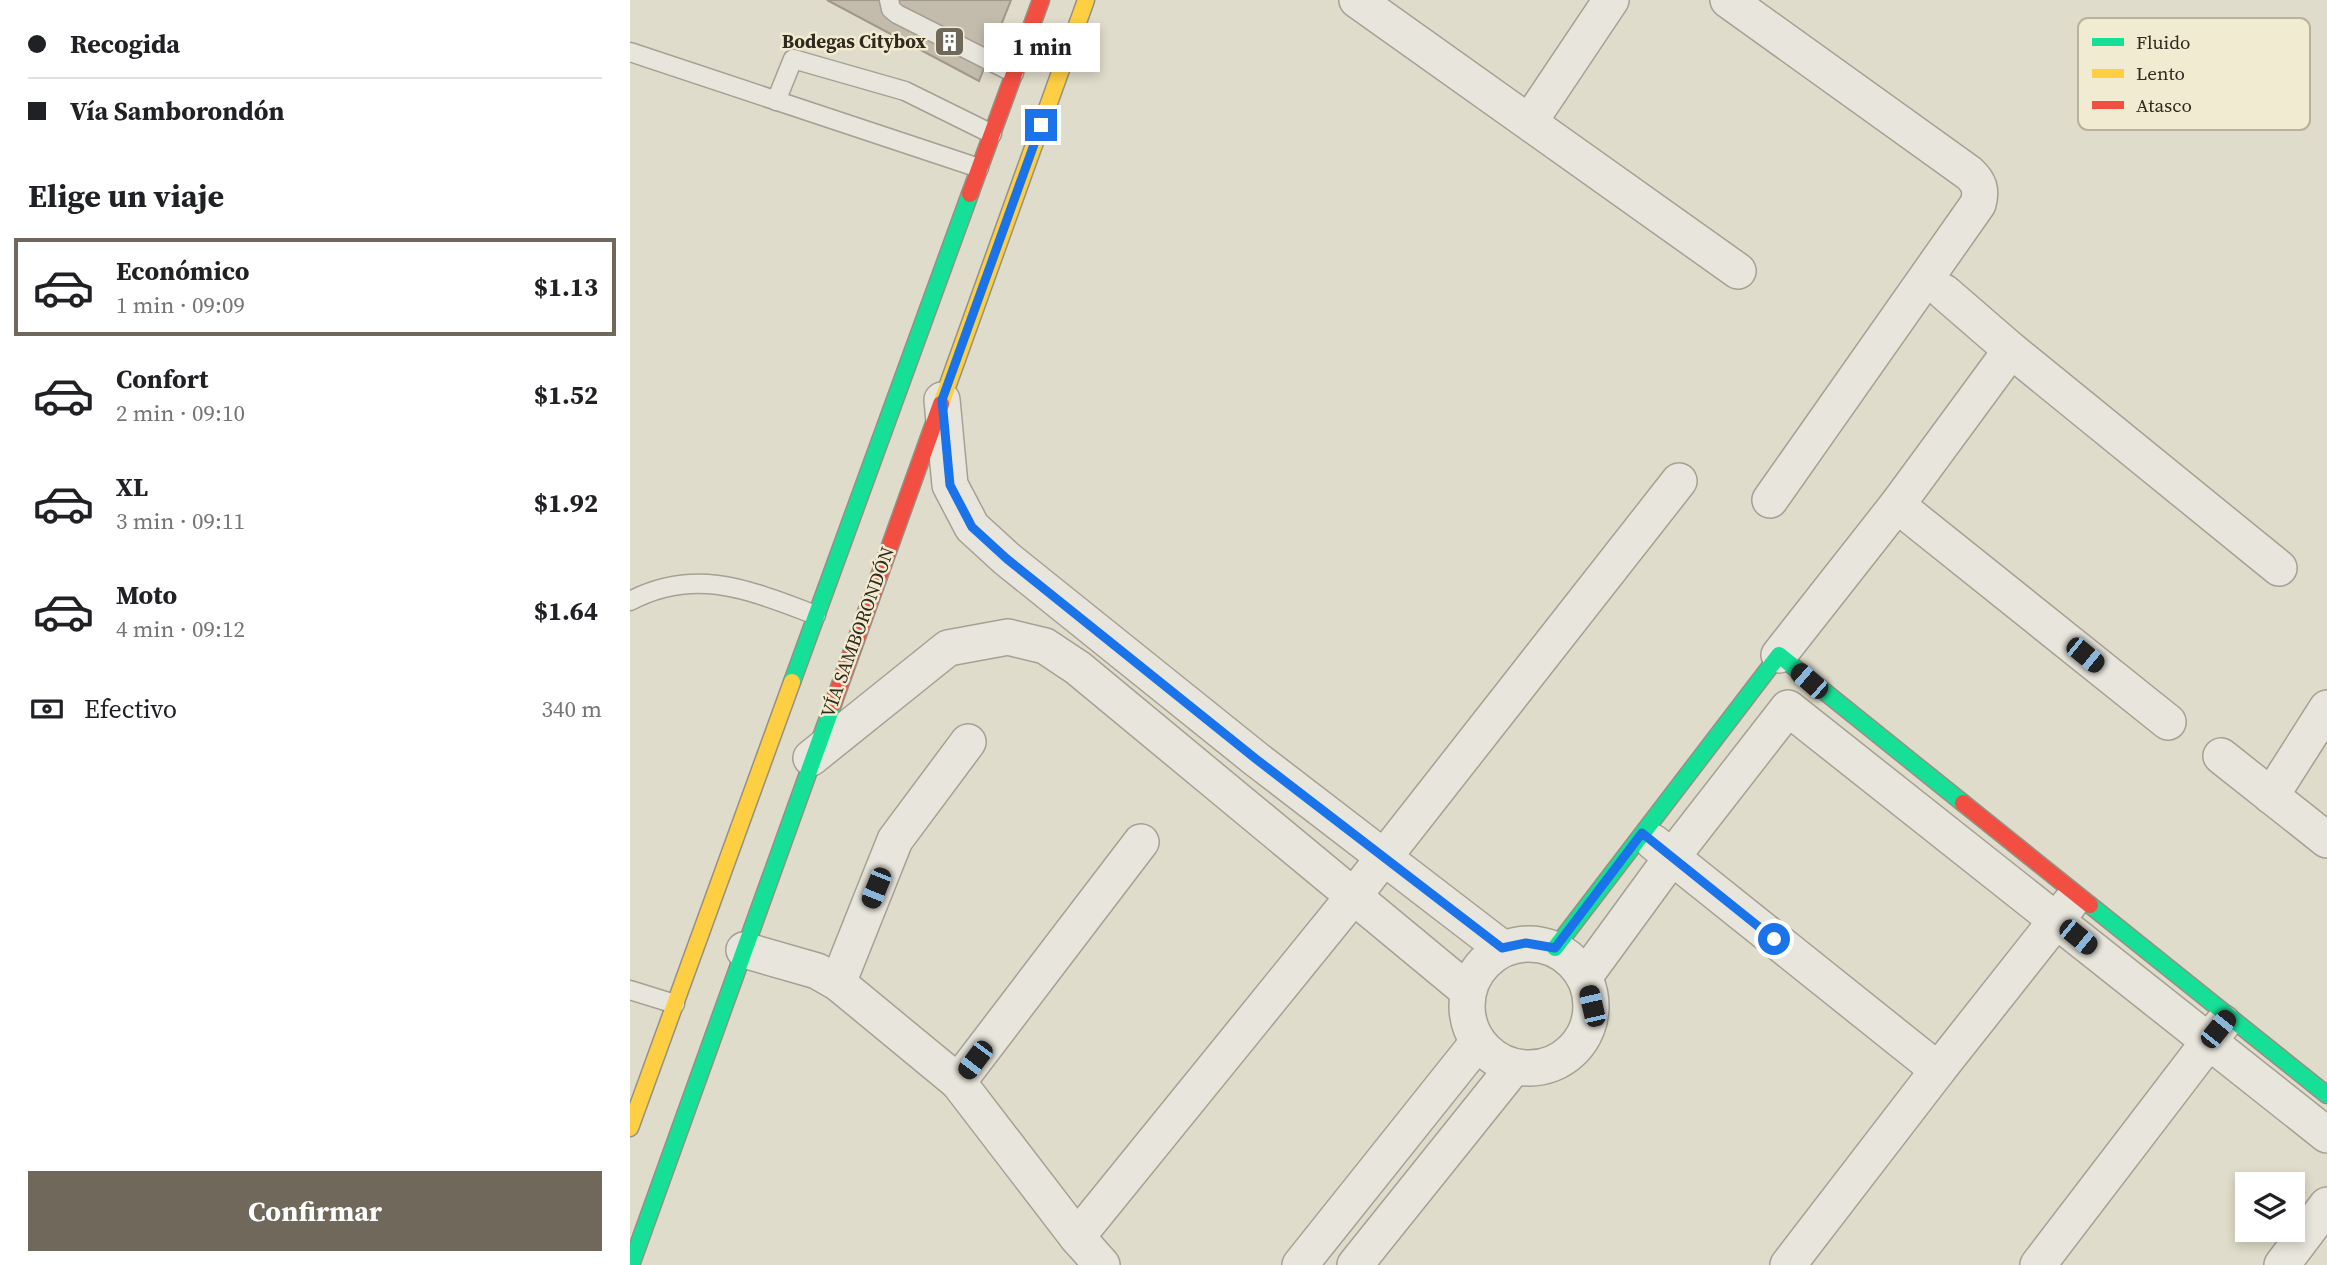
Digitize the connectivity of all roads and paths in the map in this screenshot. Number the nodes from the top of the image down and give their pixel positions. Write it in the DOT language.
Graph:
graph roads {
  1 [pos="889,0"];
  2 [pos="1086,0"];
  3 [pos="1357,0"];
  4 [pos="1611,0"];
  5 [pos="1728,0"];
  6 [pos="1037,1"];
  7 [pos="630,52"];
  8 [pos="1014,73"];
  9 [pos="776,101"];
  10 [pos="1530,121"];
  11 [pos="992,134"];
  12 [pos="979,168"];
  13 [pos="1738,271"];
  14 [pos="1944,292"];
  15 [pos="2011,350"];
  16 [pos="942,400"];
  17 [pos="1679,481"];
  18 [pos="1770,500"];
  19 [pos="1898,505"];
  20 [pos="2279,568"];
  21 [pos="630,601"];
  22 [pos="816,615"];
  23 [pos="1103,635"];
  24 [pos="1779,655"];
  25 [pos="1078,667"];
  26 [pos="1809,681"];
  27 [pos="1757,682"];
  28 [pos="1177,695"];
  29 [pos="1787,708"];
  30 [pos="2327,708"];
  31 [pos="2168,722"];
  32 [pos="1150,727"];
  33 [pos="968,742"];
  34 [pos="2221,755"];
  35 [pos="811,758"];
  36 [pos="1298,791"];
  37 [pos="2271,796"];
  38 [pos="1268,826"];
  39 [pos="1642,833"];
  40 [pos="2327,840"];
  41 [pos="1141,842"];
  42 [pos="1383,857"];
  43 [pos="1672,857"];
  44 [pos="1352,898"];
  45 [pos="2066,908"];
  46 [pos="1502,948"];
  47 [pos="1555,948"];
  48 [pos="744,950"];
  49 [pos="1586,976"];
  50 [pos="838,983"];
  51 [pos="630,990"];
  52 [pos="1468,992"];
  53 [pos="675,1004"];
  54 [pos="2218,1029"];
  55 [pos="1478,1042"];
  56 [pos="1513,1068"];
  57 [pos="1938,1070"];
  58 [pos="958,1082"];
  59 [pos="2327,1095"];
  60 [pos="630,1128"];
  61 [pos="2327,1135"];
  62 [pos="2327,1205"];
  63 [pos="1325,1235"];
  64 [pos="1077,1237"];
  65 [pos="631,1265"];
  66 [pos="1102,1265"];
  67 [pos="1300,1265"];
  68 [pos="1356,1265"];
  69 [pos="1788,1265"];
  70 [pos="2038,1265"];
  71 [pos="2281,1265"];
  1 -- 8 [label="lane"];
  2 -- 16 [label="main road, VÍA SAMBORONDÓN"];
  3 -- 10 [label="street"];
  4 -- 10 [label="street"];
  5 -- 18 [label="street"];
  6 -- 8 [label="main road"];
  7 -- 9 [label="lane"];
  8 -- 11 [label="main road"];
  9 -- 11 [label="lane"];
  9 -- 12 [label="lane"];
  10 -- 13 [label="street"];
  11 -- 12 [label="main road"];
  12 -- 22 [label="main road"];
  14 -- 15 [label="street"];
  15 -- 19 [label="street"];
  15 -- 20 [label="street"];
  16 -- 23 [label="street"];
  16 -- 35 [label="main road, VÍA SAMBORONDÓN"];
  17 -- 42 [label="street"];
  19 -- 24 [label="street"];
  19 -- 31 [label="street"];
  21 -- 22 [label="lane"];
  22 -- 53 [label="main road"];
  23 -- 25 [label="street"];
  23 -- 28 [label="street"];
  24 -- 26 [label="main road"];
  24 -- 27 [label="main road"];
  25 -- 32 [label="street"];
  25 -- 35 [label="street"];
  26 -- 29 [label="street"];
  26 -- 45 [label="main road"];
  27 -- 29 [label="street"];
  27 -- 39 [label="main road"];
  28 -- 32 [label="street"];
  28 -- 36 [label="street"];
  29 -- 43 [label="street"];
  29 -- 45 [label="street"];
  30 -- 37 [label="street"];
  32 -- 38 [label="street"];
  33 -- 50 [label="street"];
  34 -- 37 [label="street"];
  35 -- 48 [label="main road, VÍA SAMBORONDÓN"];
  36 -- 38 [label="street"];
  36 -- 42 [label="street"];
  37 -- 40 [label="street"];
  38 -- 44 [label="street"];
  39 -- 43 [label="street"];
  39 -- 47 [label="main road"];
  41 -- 58 [label="street"];
  42 -- 44 [label="street"];
  42 -- 46 [label="street"];
  43 -- 49 [label="street"];
  43 -- 57 [label="street"];
  44 -- 52 [label="street"];
  44 -- 64 [label="street"];
  45 -- 54 [label="street"];
  45 -- 57 [label="street"];
  46 -- 47 [label="street"];
  46 -- 52 [label="street"];
  47 -- 49 [label="street"];
  48 -- 50 [label="street"];
  48 -- 65 [label="main road, VÍA SAMBORONDÓN"];
  49 -- 56 [label="street"];
  50 -- 58 [label="street"];
  51 -- 53 [label="lane"];
  52 -- 55 [label="street"];
  53 -- 60 [label="main road"];
  54 -- 59 [label="main road"];
  54 -- 61 [label="street"];
  54 -- 70 [label="street"];
  55 -- 56 [label="street"];
  55 -- 63 [label="street"];
  56 -- 68 [label="street"];
  57 -- 69 [label="street"];
  58 -- 64 [label="street"];
  62 -- 71 [label="street"];
  63 -- 67 [label="street"];
  63 -- 68 [label="street"];
  64 -- 66 [label="street"];
}
